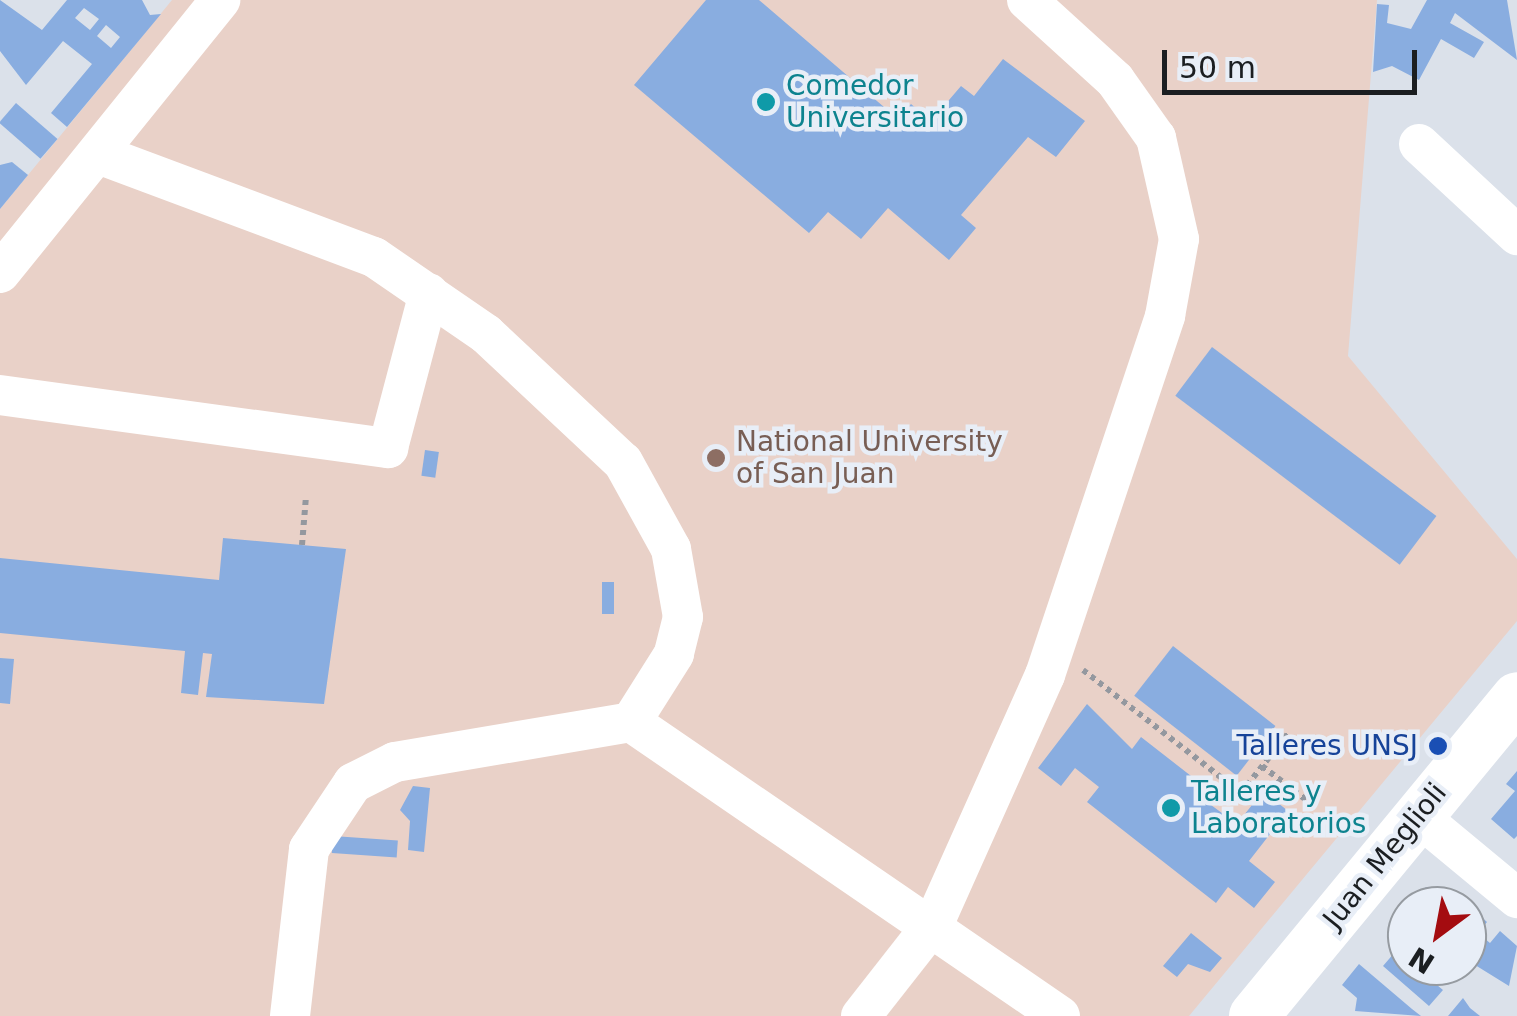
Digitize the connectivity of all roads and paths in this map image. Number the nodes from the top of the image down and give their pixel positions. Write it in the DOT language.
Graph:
graph roads {
  1 [pos="220,0"];
  2 [pos="1027,0"];
  3 [pos="1419,144"];
  4 [pos="101,154"];
  5 [pos="1517,236"];
  6 [pos="0,273"];
  7 [pos="430,293"];
  8 [pos="0,395"];
  9 [pos="306,496"];
  10 [pos="302,545"];
  11 [pos="1054,647"];
  12 [pos="1517,697"];
  13 [pos="631,722"];
  14 [pos="1290,732"];
  15 [pos="1262,766"];
  16 [pos="1310,803"];
  17 [pos="1418,816"];
  18 [pos="1517,898"];
  19 [pos="934,924"];
  20 [pos="290,1016"];
  21 [pos="861,1016"];
  22 [pos="1060,1016"];
  23 [pos="1254,1016"];
  1 -- 4 [label="street"];
  2 -- 11 [label="street"];
  3 -- 5 [label="street"];
  4 -- 6 [label="street"];
  4 -- 7 [label="street"];
  7 -- 8 [label="street"];
  7 -- 13 [label="street"];
  9 -- 10 [label="path"];
  11 -- 15 [label="path"];
  11 -- 19 [label="street"];
  12 -- 17 [label="main road, Juan Meglioli"];
  13 -- 19 [label="street"];
  13 -- 20 [label="street"];
  14 -- 15 [label="path"];
  15 -- 16 [label="path"];
  17 -- 18 [label="street"];
  17 -- 23 [label="main road, Juan Meglioli"];
  19 -- 21 [label="street"];
  19 -- 22 [label="street"];
}
